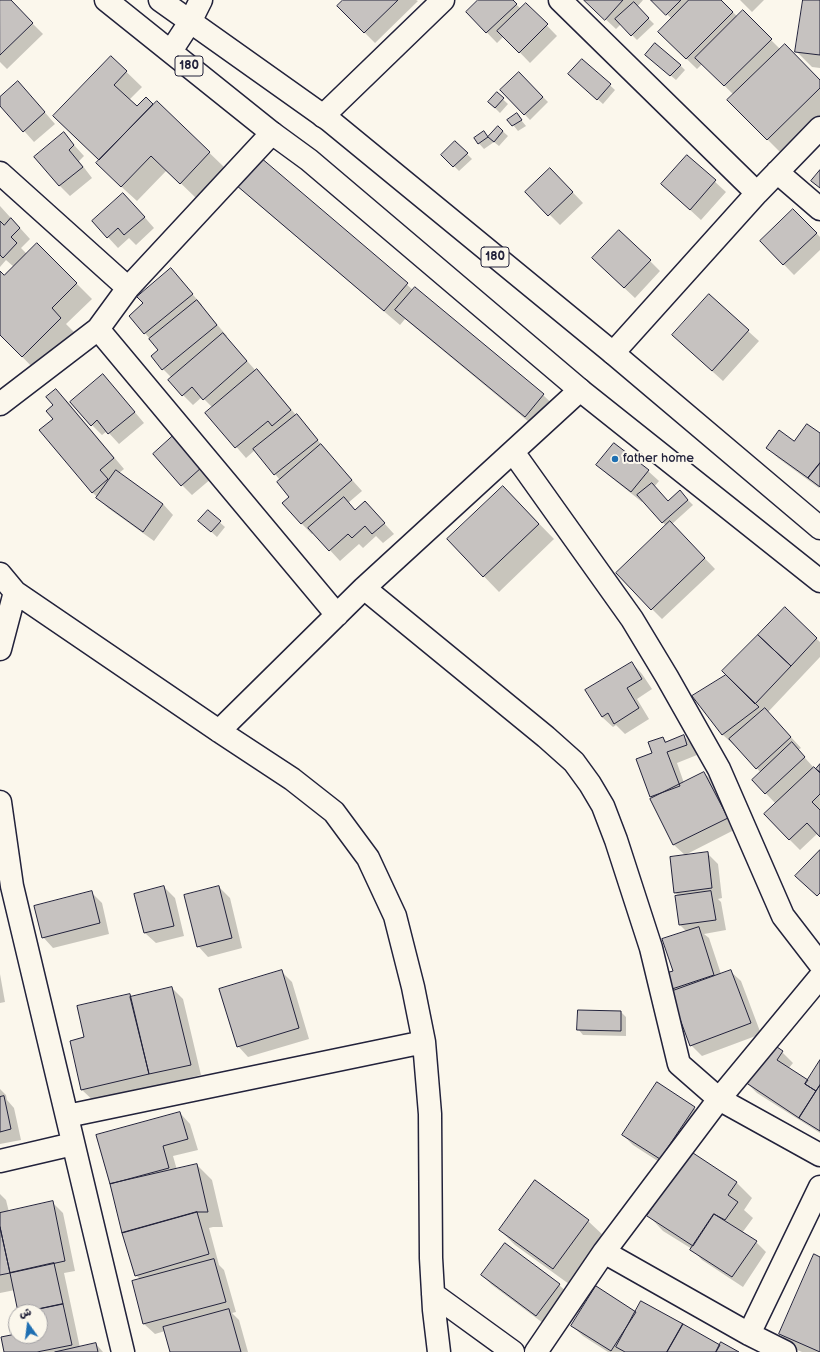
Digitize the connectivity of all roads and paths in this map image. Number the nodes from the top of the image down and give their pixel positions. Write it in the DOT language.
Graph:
graph roads {
  1 [pos="106,0"];
  2 [pos="160,0"];
  3 [pos="201,0"];
  4 [pos="444,0"];
  5 [pos="560,0"];
  6 [pos="190,22"];
  7 [pos="170,51"];
  8 [pos="323,116"];
  9 [pos="820,128"];
  10 [pos="272,133"];
  11 [pos="777,172"];
  12 [pos="0,173"];
  13 [pos="757,193"];
  14 [pos="820,209"];
  15 [pos="128,288"];
  16 [pos="98,329"];
  17 [pos="612,354"];
  18 [pos="580,390"];
  19 [pos="0,404"];
  20 [pos="513,452"];
  21 [pos="820,528"];
  22 [pos="0,574"];
  23 [pos="820,582"];
  24 [pos="364,588"];
  25 [pos="15,592"];
  26 [pos="337,615"];
  27 [pos="0,649"];
  28 [pos="219,731"];
  29 [pos="0,802"];
  30 [pos="820,964"];
  31 [pos="820,978"];
  32 [pos="424,1042"];
  33 [pos="719,1099"];
  34 [pos="67,1116"];
  35 [pos="73,1144"];
  36 [pos="820,1155"];
  37 [pos="0,1162"];
  38 [pos="820,1187"];
  39 [pos="604,1252"];
  40 [pos="433,1294"];
  41 [pos="749,1334"];
  42 [pos="123,1352"];
  43 [pos="439,1352"];
  44 [pos="513,1352"];
  45 [pos="536,1352"];
  46 [pos="785,1352"];
  1 -- 7 [label="main road, 180"];
  2 -- 6 [label="main road, 180"];
  3 -- 6 [label="main road"];
  4 -- 8 [label="main road"];
  5 -- 13 [label="main road"];
  6 -- 7 [label="main road"];
  6 -- 8 [label="main road, 180"];
  7 -- 10 [label="main road, 180"];
  8 -- 17 [label="main road, 180"];
  9 -- 11 [label="main road"];
  10 -- 15 [label="main road"];
  10 -- 18 [label="main road, 180"];
  11 -- 13 [label="main road"];
  11 -- 14 [label="main road"];
  12 -- 15 [label="main road"];
  13 -- 17 [label="main road"];
  15 -- 16 [label="main road"];
  16 -- 19 [label="main road"];
  16 -- 26 [label="main road"];
  17 -- 21 [label="main road, 180"];
  18 -- 20 [label="main road"];
  18 -- 23 [label="main road, 180"];
  20 -- 24 [label="main road"];
  20 -- 30 [label="main road"];
  22 -- 25 [label="main road"];
  24 -- 26 [label="main road"];
  24 -- 33 [label="main road"];
  25 -- 27 [label="main road"];
  25 -- 28 [label="main road"];
  26 -- 28 [label="main road"];
  28 -- 32 [label="main road"];
  29 -- 34 [label="main road"];
  31 -- 33 [label="main road"];
  32 -- 34 [label="main road"];
  32 -- 40 [label="main road"];
  33 -- 36 [label="main road"];
  33 -- 39 [label="main road"];
  34 -- 35 [label="main road"];
  35 -- 37 [label="main road"];
  35 -- 42 [label="main road"];
  38 -- 41 [label="main road"];
  39 -- 41 [label="main road"];
  39 -- 45 [label="main road"];
  40 -- 43 [label="main road"];
  40 -- 44 [label="main road"];
  41 -- 46 [label="main road"];
}
